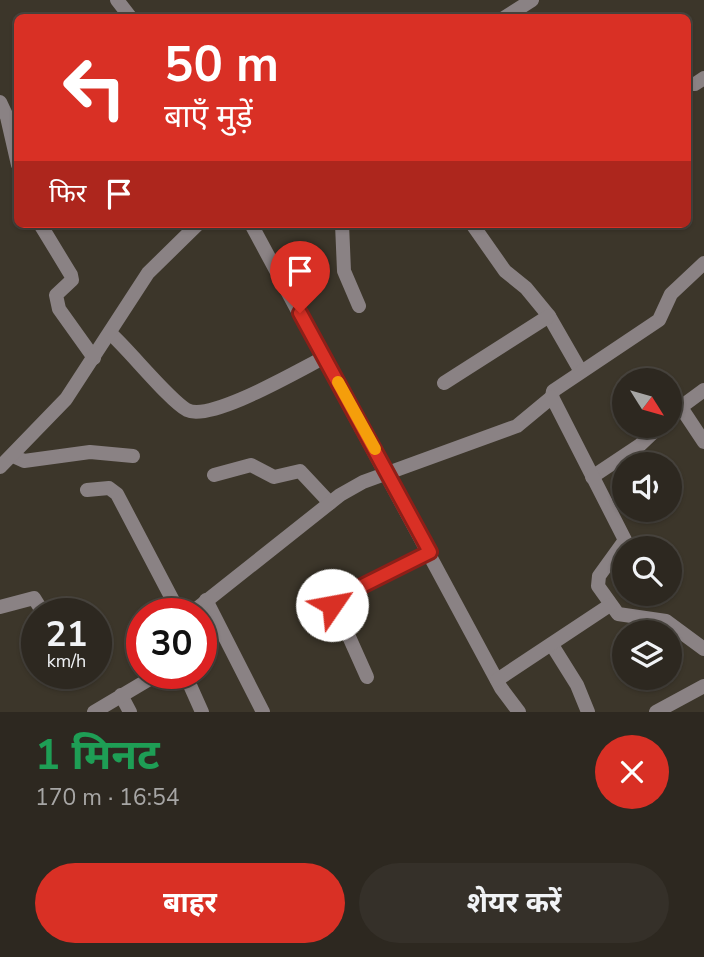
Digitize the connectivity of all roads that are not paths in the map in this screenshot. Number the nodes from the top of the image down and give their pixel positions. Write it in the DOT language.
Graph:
graph roads {
  1 [pos="117,0"];
  2 [pos="533,0"];
  3 [pos="128,14"];
  4 [pos="510,14"];
  5 [pos="0,102"];
  6 [pos="8,117"];
  7 [pos="14,146"];
  8 [pos="42,228"];
  9 [pos="194,228"];
  10 [pos="253,228"];
  11 [pos="342,228"];
  12 [pos="475,228"];
  13 [pos="704,263"];
  14 [pos="359,306"];
  15 [pos="549,316"];
  16 [pos="111,334"];
  17 [pos="325,357"];
  18 [pos="94,358"];
  19 [pos="580,370"];
  20 [pos="444,383"];
  21 [pos="704,390"];
  22 [pos="552,397"];
  23 [pos="682,406"];
  24 [pos="682,418"];
  25 [pos="648,438"];
  26 [pos="704,442"];
  27 [pos="13,456"];
  28 [pos="133,456"];
  29 [pos="0,467"];
  30 [pos="214,475"];
  31 [pos="388,475"];
  32 [pos="592,477"];
  33 [pos="87,490"];
  34 [pos="330,503"];
  35 [pos="430,552"];
  36 [pos="172,598"];
  37 [pos="209,598"];
  38 [pos="21,601"];
  39 [pos="610,605"];
  40 [pos="0,607"];
  41 [pos="217,622"];
  42 [pos="552,645"];
  43 [pos="704,649"];
  44 [pos="367,677"];
  45 [pos="497,680"];
  46 [pos="704,686"];
  47 [pos="132,689"];
  48 [pos="192,689"];
  49 [pos="121,695"];
  50 [pos="94,712"];
  51 [pos="130,712"];
  52 [pos="202,712"];
  53 [pos="263,712"];
  54 [pos="519,712"];
  55 [pos="589,712"];
  56 [pos="656,712"];
  1 -- 3 [label="street"];
  2 -- 4 [label="street"];
  5 -- 6 [label="street"];
  6 -- 7 [label="street"];
  8 -- 18 [label="street"];
  9 -- 16 [label="street"];
  10 -- 17 [label="street"];
  11 -- 14 [label="street"];
  12 -- 15 [label="street"];
  13 -- 19 [label="street"];
  15 -- 19 [label="street"];
  15 -- 20 [label="street"];
  16 -- 17 [label="street"];
  16 -- 18 [label="street"];
  17 -- 31 [label="street"];
  18 -- 27 [label="street"];
  19 -- 22 [label="street"];
  21 -- 23 [label="street"];
  22 -- 31 [label="street"];
  22 -- 32 [label="street"];
  24 -- 26 [label="street"];
  25 -- 32 [label="street"];
  27 -- 28 [label="street"];
  27 -- 29 [label="street"];
  30 -- 34 [label="street"];
  31 -- 34 [label="street"];
  31 -- 35 [label="street"];
  32 -- 39 [label="street"];
  33 -- 36 [label="street"];
  34 -- 37 [label="street"];
  35 -- 44 [label="street"];
  35 -- 45 [label="street"];
  38 -- 40 [label="street"];
  39 -- 42 [label="street"];
  39 -- 43 [label="street"];
  41 -- 53 [label="street"];
  42 -- 45 [label="street"];
  42 -- 55 [label="street"];
  45 -- 54 [label="street"];
  46 -- 56 [label="street"];
  47 -- 49 [label="street"];
  48 -- 52 [label="street"];
  49 -- 50 [label="street"];
  49 -- 51 [label="street"];
}
